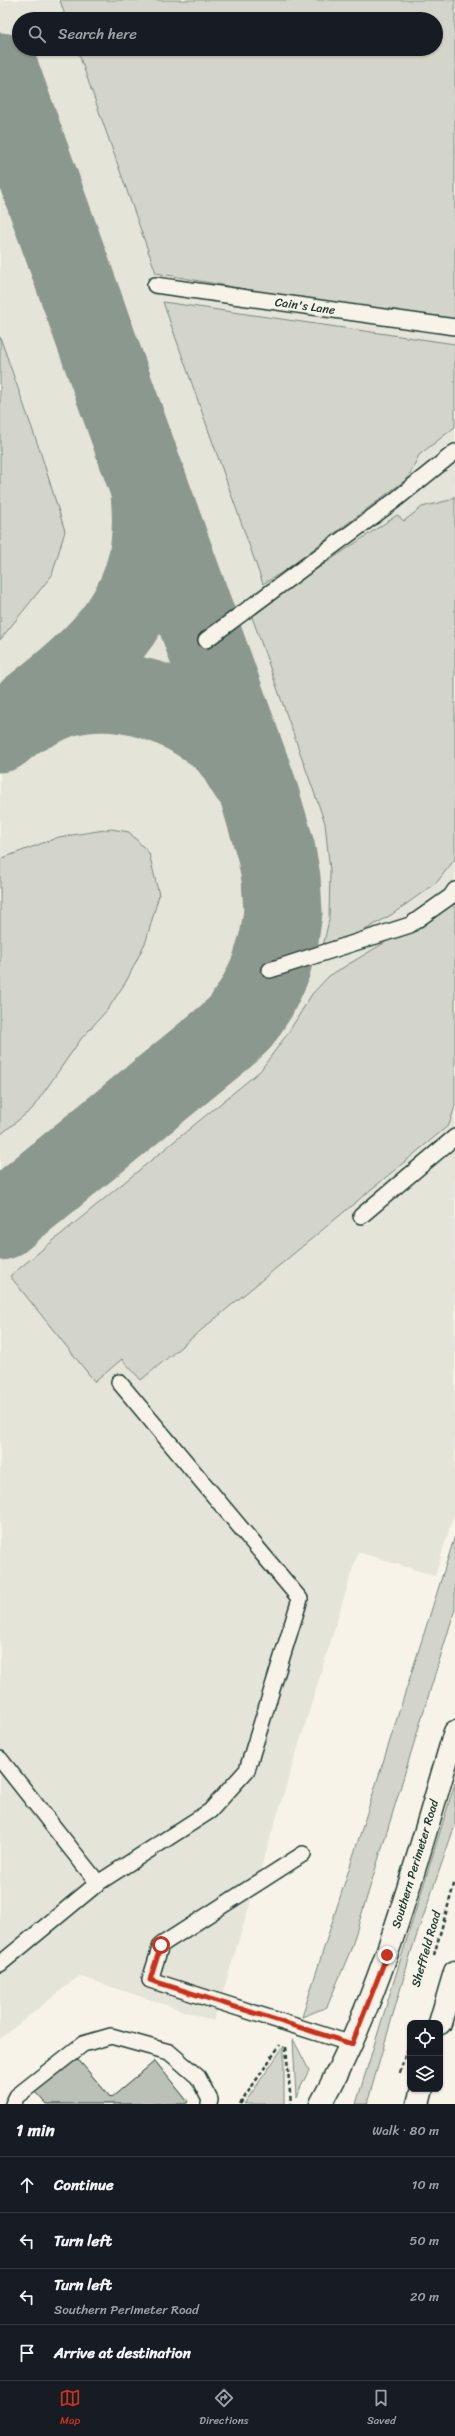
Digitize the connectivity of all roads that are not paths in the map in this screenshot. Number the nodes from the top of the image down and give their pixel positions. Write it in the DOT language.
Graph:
graph roads {
  1 [pos="155,285"];
  2 [pos="455,327"];
  3 [pos="455,452"];
  4 [pos="206,640"];
  5 [pos="455,890"];
  6 [pos="270,970"];
  7 [pos="455,1137"];
  8 [pos="361,1216"];
  9 [pos="119,1382"];
  10 [pos="455,1732"];
  11 [pos="0,1759"];
  12 [pos="303,1854"];
  13 [pos="98,1883"];
  14 [pos="0,1964"];
  15 [pos="455,1972"];
  16 [pos="441,2020"];
  17 [pos="352,2044"];
  18 [pos="421,2092"];
  19 [pos="13,2104"];
  20 [pos="209,2104"];
  21 [pos="321,2104"];
  22 [pos="418,2104"];
  1 -- 2 [label="lane, Cain's Lane"];
  3 -- 4 [label="lane"];
  5 -- 6 [label="lane"];
  7 -- 8 [label="lane"];
  9 -- 13 [label="lane"];
  10 -- 17 [label="main road, Southern Perimeter Road"];
  11 -- 13 [label="lane"];
  12 -- 17 [label="lane"];
  13 -- 14 [label="lane"];
  15 -- 16 [label="main road"];
  17 -- 21 [label="main road, Southern Perimeter Road"];
  18 -- 22 [label="main road"];
  19 -- 20 [label="lane"];
}
